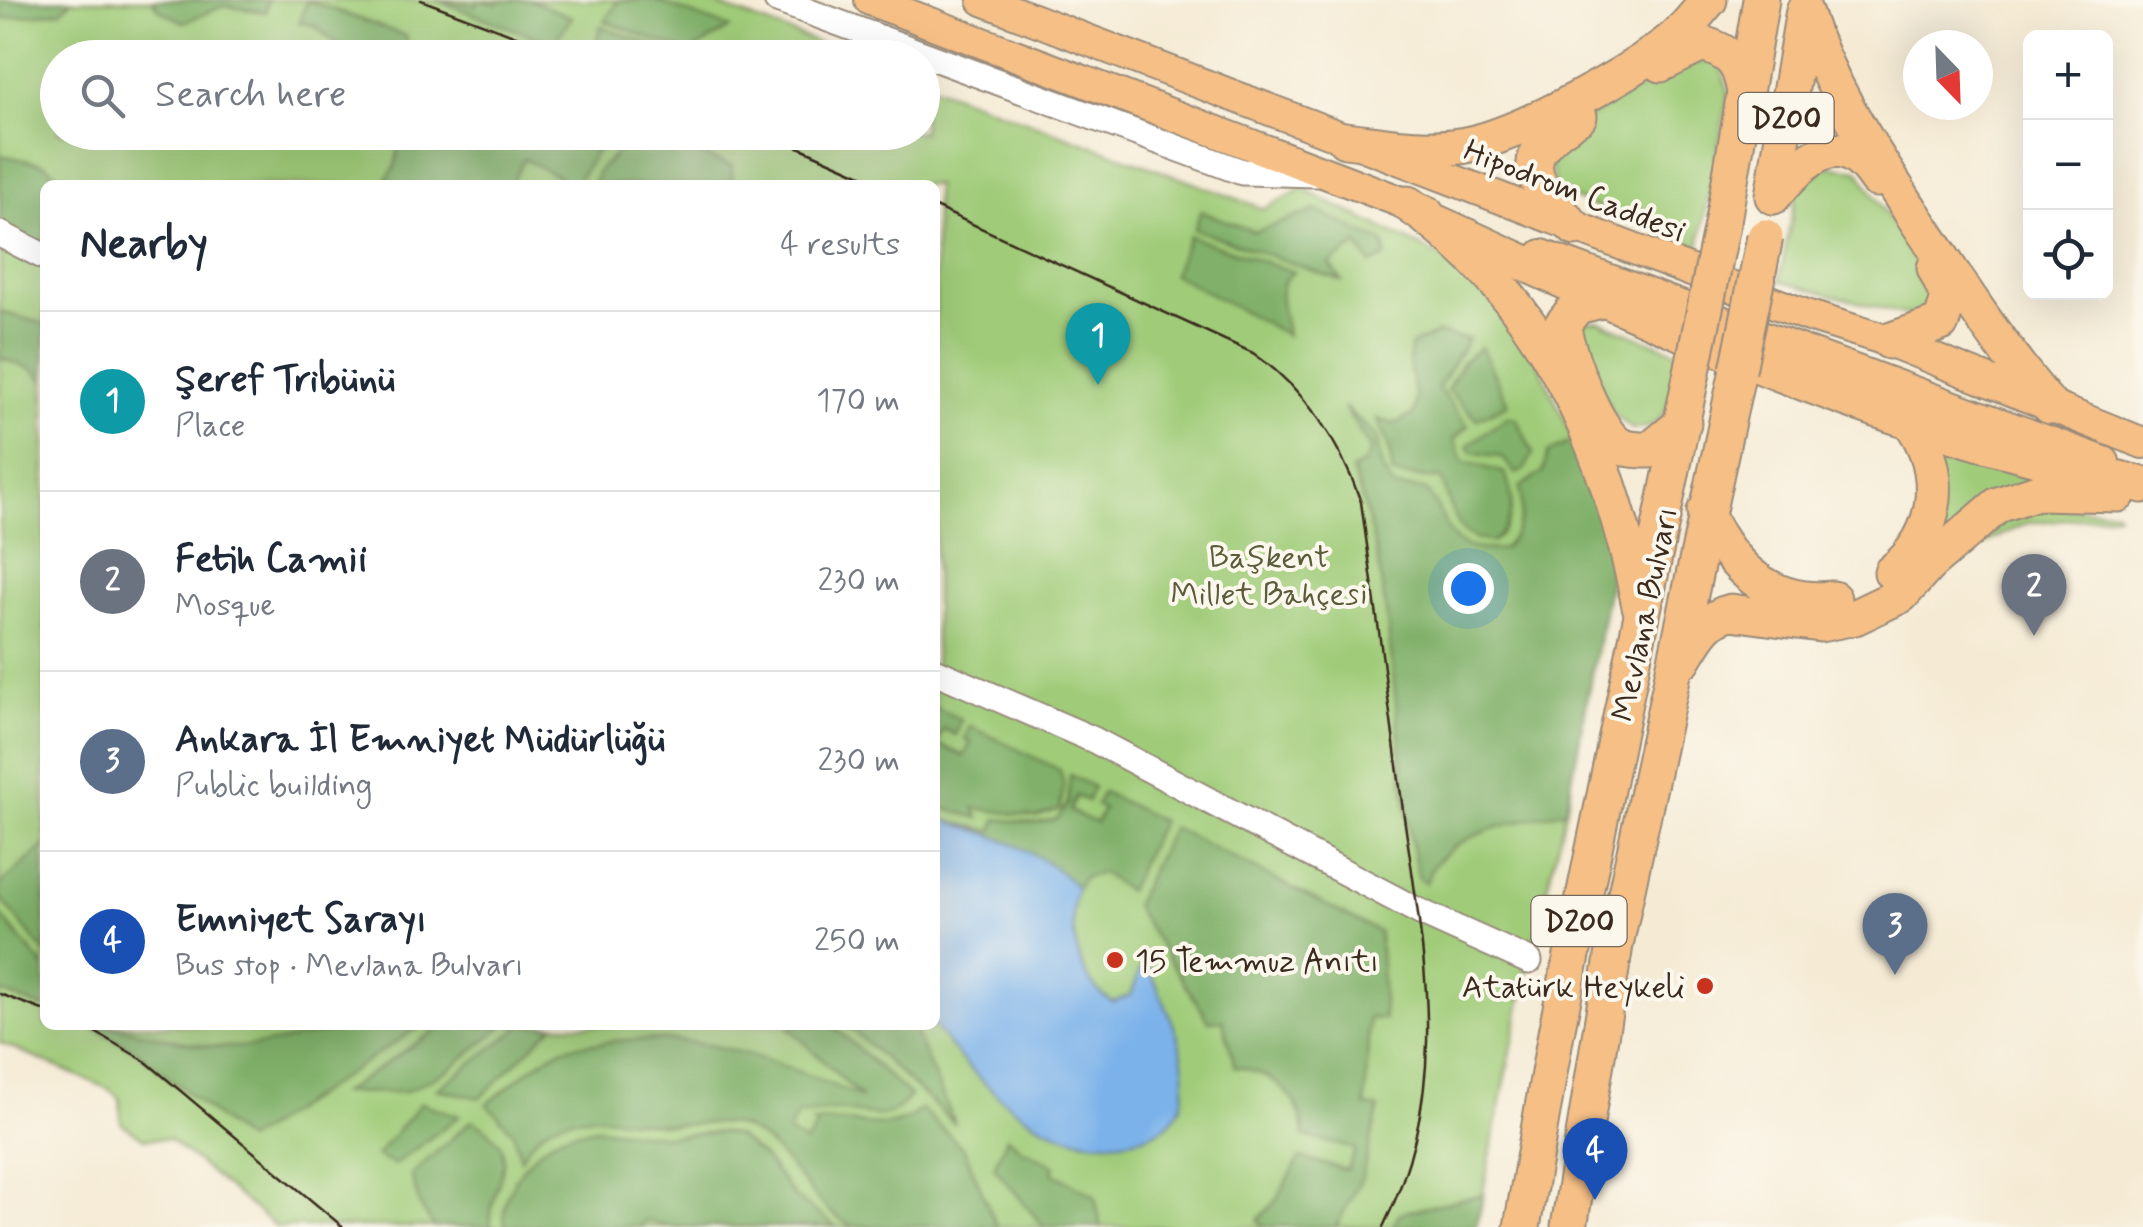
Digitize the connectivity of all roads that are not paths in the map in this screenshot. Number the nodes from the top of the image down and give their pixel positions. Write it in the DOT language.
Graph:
graph roads {
  1 [pos="777,0"];
  2 [pos="870,0"];
  3 [pos="983,0"];
  4 [pos="1709,0"];
  5 [pos="1761,0"];
  6 [pos="1805,6"];
  7 [pos="885,40"];
  8 [pos="940,60"];
  9 [pos="1746,98"];
  10 [pos="1345,140"];
  11 [pos="1328,174"];
  12 [pos="1772,196"];
  13 [pos="1419,212"];
  14 [pos="1574,228"];
  15 [pos="0,234"];
  16 [pos="40,255"];
  17 [pos="1606,298"];
  18 [pos="1889,342"];
  19 [pos="2050,406"];
  20 [pos="1908,418"];
  21 [pos="1683,423"];
  22 [pos="2143,443"];
  23 [pos="2143,481"];
  24 [pos="2143,496"];
  25 [pos="1705,512"];
  26 [pos="1643,622"];
  27 [pos="940,673"];
  28 [pos="1672,678"];
  29 [pos="1530,961"];
  30 [pos="1522,1225"];
  31 [pos="1569,1227"];
  1 -- 7 [label="street"];
  2 -- 11 [label="main road"];
  3 -- 10 [label="main road, Hipodrom Caddesi"];
  4 -- 10 [label="highway"];
  5 -- 9 [label="highway, Mevlana Bulvarı / D200"];
  6 -- 12 [label="highway, Mevlana Bulvarı / D200"];
  6 -- 19 [label="highway"];
  8 -- 11 [label="street"];
  9 -- 14 [label="highway"];
  9 -- 21 [label="highway, Mevlana Bulvarı / D200, bridge"];
  10 -- 14 [label="main road, Hipodrom Caddesi"];
  11 -- 13 [label="main road"];
  12 -- 18 [label="highway"];
  12 -- 25 [label="highway, Mevlana Bulvarı / D200, bridge"];
  13 -- 17 [label="highway"];
  13 -- 23 [label="main road"];
  13 -- 26 [label="highway"];
  14 -- 18 [label="main road, Hipodrom Caddesi"];
  15 -- 16 [label="street"];
  17 -- 20 [label="highway"];
  17 -- 21 [label="highway"];
  18 -- 19 [label="main road, Hipodrom Caddesi"];
  19 -- 22 [label="main road, Hipodrom Caddesi"];
  20 -- 23 [label="highway"];
  20 -- 25 [label="highway"];
  21 -- 26 [label="highway, Mevlana Bulvarı / D200"];
  24 -- 28 [label="highway"];
  25 -- 28 [label="highway, Mevlana Bulvarı / D200"];
  26 -- 30 [label="highway, Mevlana Bulvarı / D200"];
  27 -- 29 [label="street"];
  28 -- 31 [label="highway, Mevlana Bulvarı / D200"];
}
